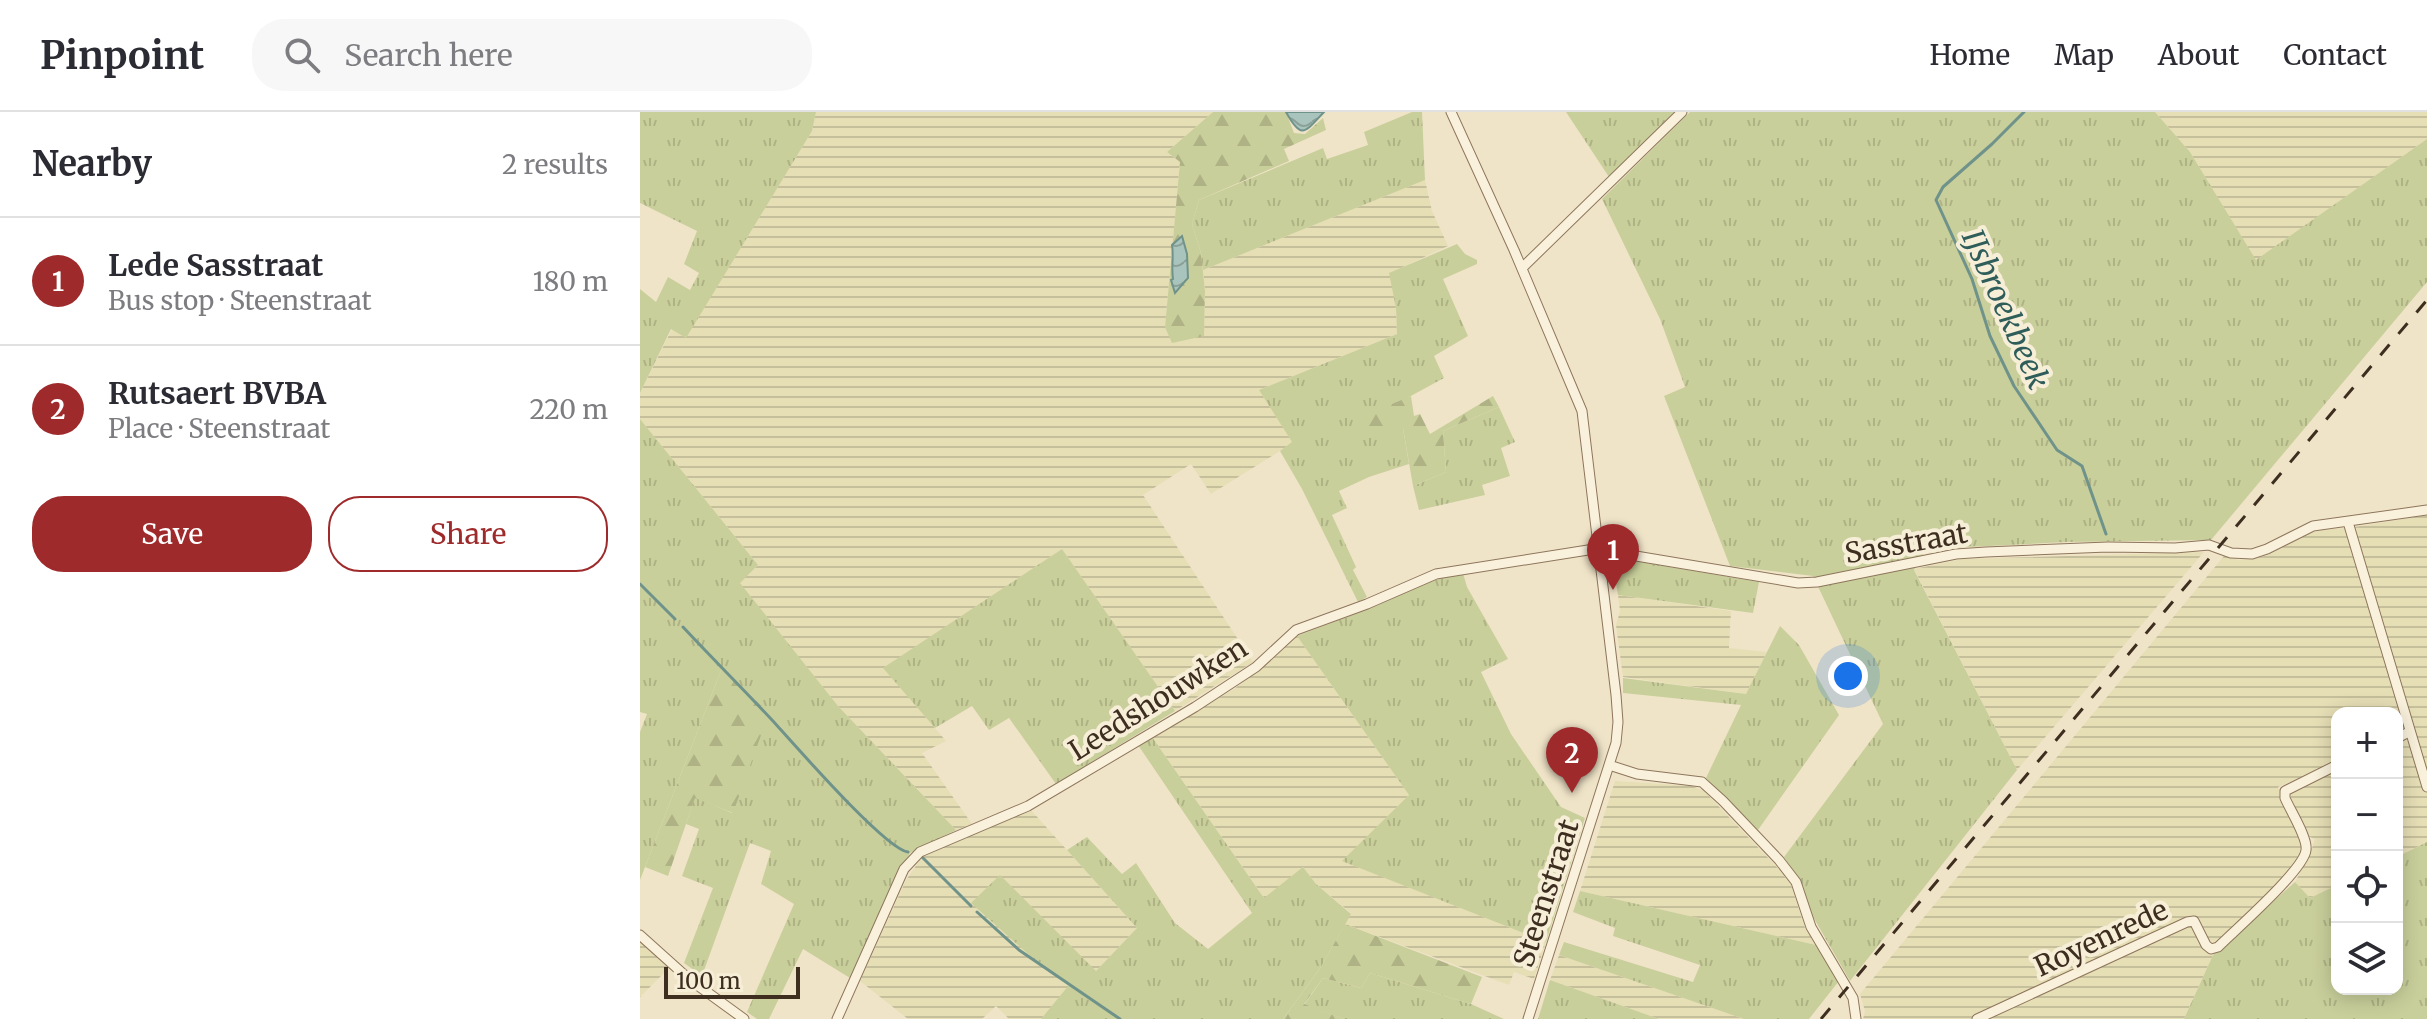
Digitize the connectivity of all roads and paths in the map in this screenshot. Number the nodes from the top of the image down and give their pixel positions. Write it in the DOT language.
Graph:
graph roads {
  1 [pos="1451,112"];
  2 [pos="1682,112"];
  3 [pos="1522,268"];
  4 [pos="2427,510"];
  5 [pos="2348,522"];
  6 [pos="1600,550"];
  7 [pos="2409,732"];
  8 [pos="2403,735"];
  9 [pos="1609,765"];
  10 [pos="2331,768"];
  11 [pos="2427,787"];
  12 [pos="640,935"];
  13 [pos="744,1019"];
  14 [pos="837,1019"];
  15 [pos="1528,1019"];
  16 [pos="1856,1019"];
  17 [pos="1977,1019"];
  1 -- 3 [label="street, Steenstraat"];
  2 -- 3 [label="street"];
  3 -- 6 [label="street, Steenstraat"];
  4 -- 5 [label="street"];
  5 -- 6 [label="street, Sasstraat"];
  5 -- 7 [label="street"];
  6 -- 9 [label="street, Steenstraat"];
  6 -- 14 [label="street, Leedshouwken"];
  7 -- 8 [label="street"];
  7 -- 11 [label="street"];
  9 -- 15 [label="street, Steenstraat"];
  9 -- 16 [label="street"];
  10 -- 17 [label="street, Royenrede"];
  12 -- 13 [label="street"];
}
